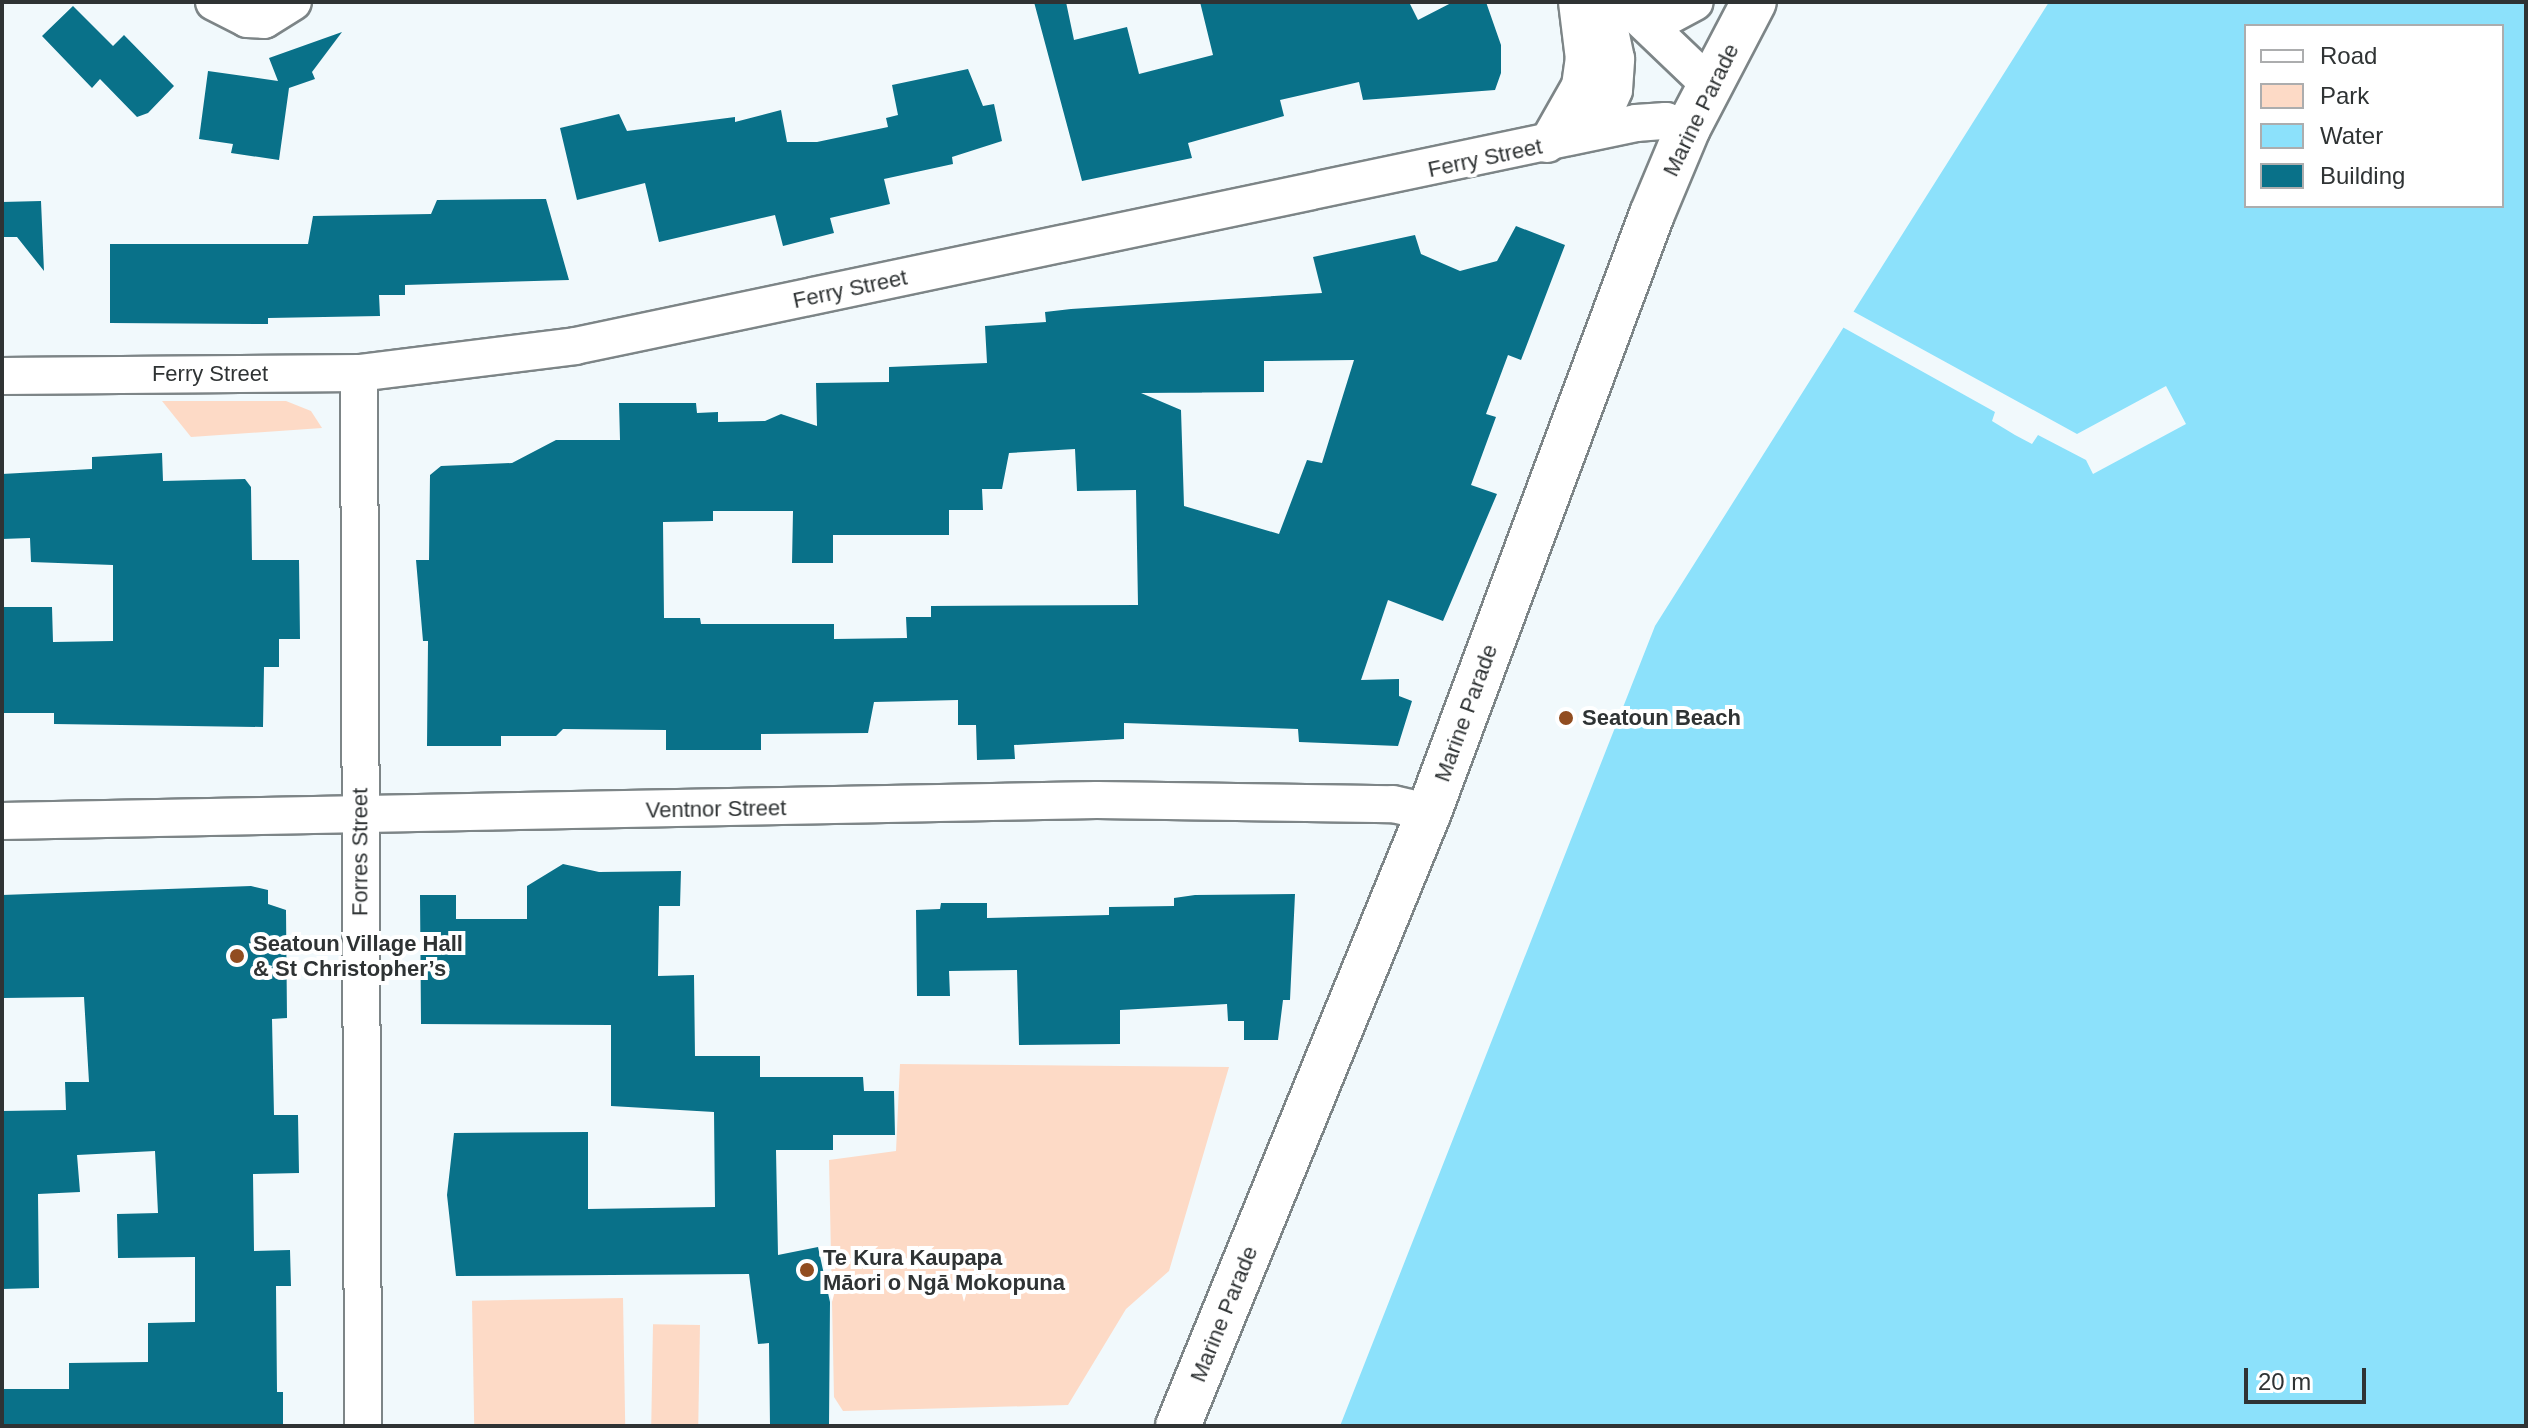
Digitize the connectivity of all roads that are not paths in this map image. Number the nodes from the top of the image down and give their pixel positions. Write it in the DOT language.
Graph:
graph roads {
  1 [pos="214,2"];
  2 [pos="293,2"];
  3 [pos="1577,2"];
  4 [pos="1695,2"];
  5 [pos="1754,2"];
  6 [pos="1621,6"];
  7 [pos="1712,87"];
  8 [pos="1688,128"];
  9 [pos="1546,145"];
  10 [pos="359,373"];
  11 [pos="2,376"];
  12 [pos="1429,812"];
  13 [pos="360,816"];
  14 [pos="2,821"];
  15 [pos="363,1426"];
  16 [pos="1178,1426"];
  1 -- 2 [label="street"];
  3 -- 9 [label="street"];
  4 -- 6 [label="street"];
  5 -- 7 [label="street, Marine Parade"];
  6 -- 7 [label="street"];
  6 -- 9 [label="street"];
  7 -- 8 [label="street, Marine Parade"];
  8 -- 9 [label="street, Ferry Street"];
  8 -- 12 [label="street, Marine Parade"];
  9 -- 10 [label="street, Ferry Street"];
  10 -- 11 [label="street, Ferry Street"];
  10 -- 13 [label="street, Forres Street"];
  12 -- 13 [label="street, Ventnor Street"];
  12 -- 16 [label="street, Marine Parade"];
  13 -- 14 [label="street, Ventnor Street"];
  13 -- 15 [label="street, Forres Street"];
}
